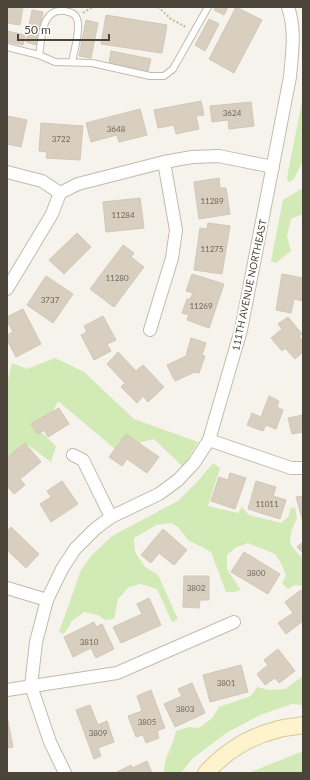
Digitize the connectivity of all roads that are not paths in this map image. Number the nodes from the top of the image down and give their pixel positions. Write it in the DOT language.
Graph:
graph roads {
  1 [pos="208,7"];
  2 [pos="288,7"];
  3 [pos="7,47"];
  4 [pos="39,55"];
  5 [pos="72,62"];
  6 [pos="164,162"];
  7 [pos="273,167"];
  8 [pos="7,172"];
  9 [pos="60,193"];
  10 [pos="7,289"];
  11 [pos="150,330"];
  12 [pos="209,440"];
  13 [pos="73,455"];
  14 [pos="303,468"];
  15 [pos="111,517"];
  16 [pos="7,588"];
  17 [pos="47,600"];
  18 [pos="234,622"];
  19 [pos="31,686"];
  20 [pos="7,690"];
  21 [pos="303,725"];
  22 [pos="65,773"];
  23 [pos="206,773"];
  1 -- 5 [label="lane"];
  2 -- 7 [label="street, 111TH AVENUE NORTHEAST"];
  3 -- 4 [label="lane"];
  4 -- 5 [label="lane"];
  4 -- 5 [label="lane"];
  6 -- 7 [label="street"];
  6 -- 9 [label="street"];
  6 -- 11 [label="street"];
  7 -- 12 [label="street, 111TH AVENUE NORTHEAST"];
  8 -- 9 [label="street"];
  9 -- 10 [label="street"];
  12 -- 14 [label="street"];
  12 -- 15 [label="street, 111TH AVENUE NORTHEAST"];
  13 -- 15 [label="street"];
  15 -- 17 [label="street, 111TH AVENUE NORTHEAST"];
  16 -- 17 [label="street"];
  17 -- 19 [label="street, 111TH AVENUE NORTHEAST"];
  18 -- 19 [label="street"];
  19 -- 20 [label="street"];
  19 -- 22 [label="street"];
  21 -- 23 [label="main road"];
}
